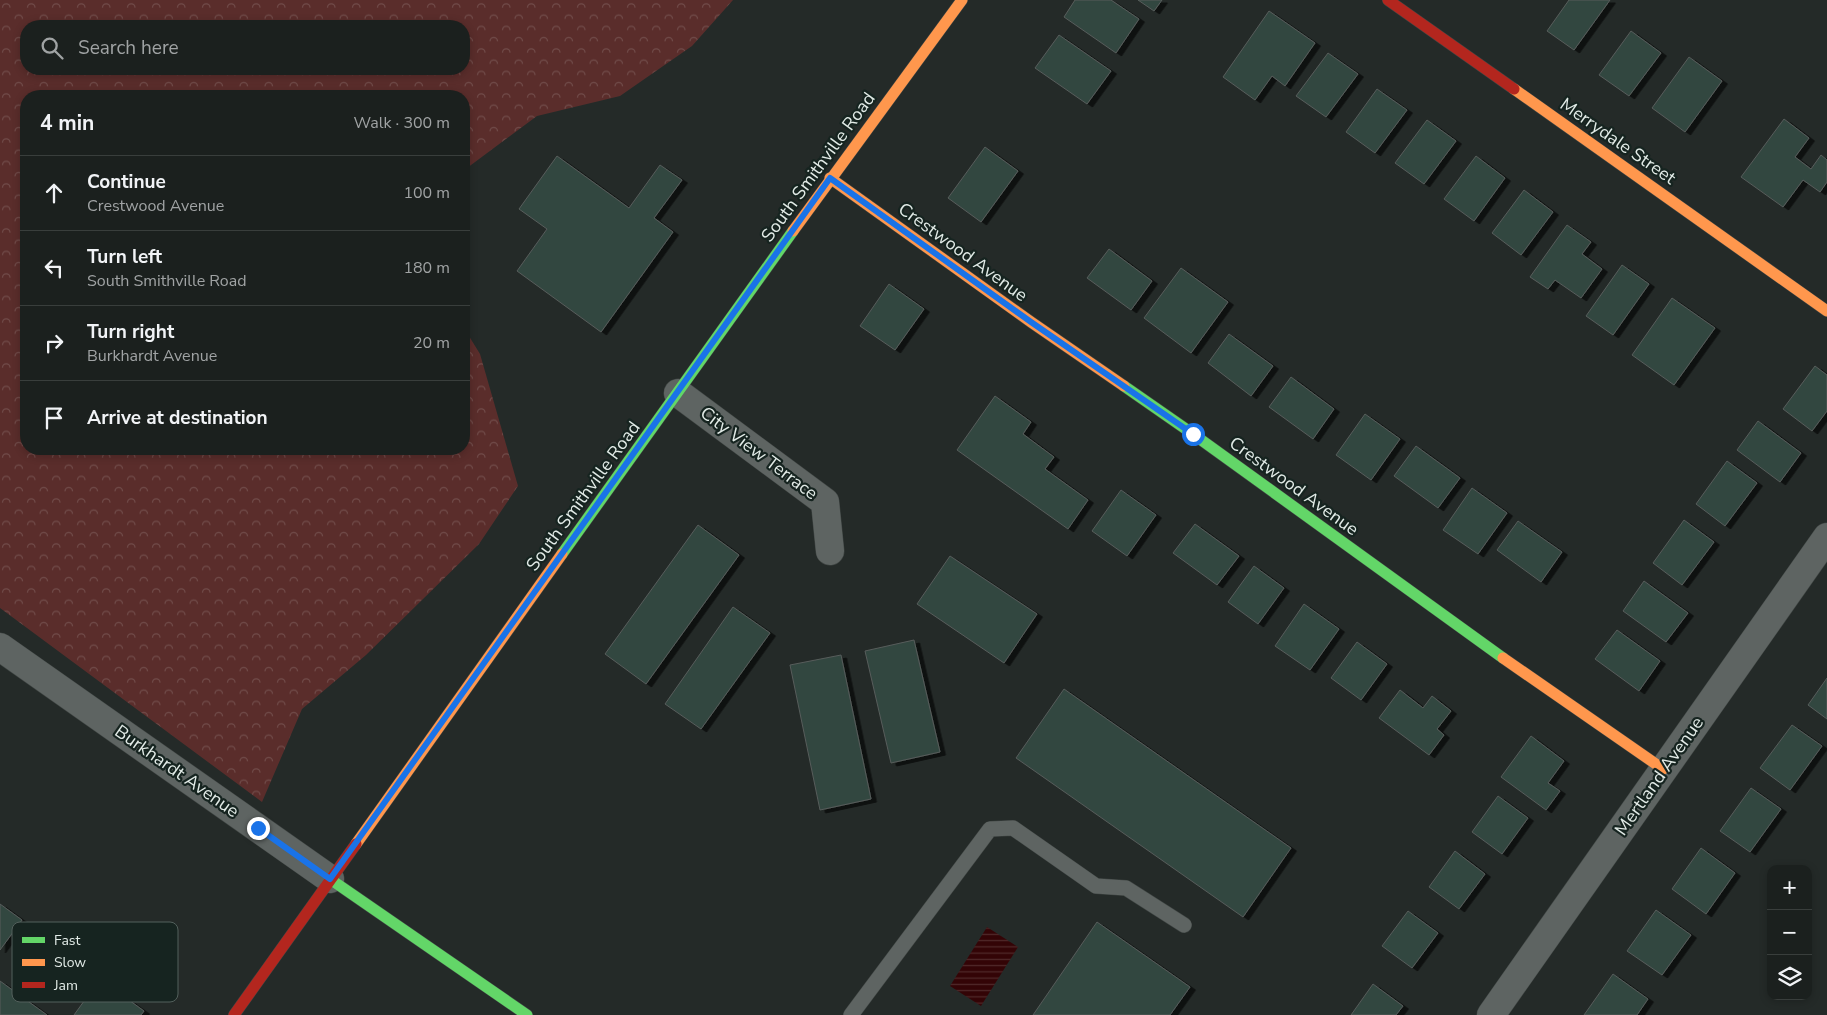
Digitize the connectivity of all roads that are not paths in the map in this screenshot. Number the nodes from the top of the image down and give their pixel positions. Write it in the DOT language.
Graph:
graph roads {
  1 [pos="962,0"];
  2 [pos="1388,0"];
  3 [pos="830,178"];
  4 [pos="1827,311"];
  5 [pos="678,393"];
  6 [pos="1827,537"];
  7 [pos="830,551"];
  8 [pos="0,647"];
  9 [pos="1663,770"];
  10 [pos="330,879"];
  11 [pos="1184,925"];
  12 [pos="234,1015"];
  13 [pos="527,1015"];
  14 [pos="851,1015"];
  15 [pos="1491,1015"];
  1 -- 3 [label="street, South Smithville Road"];
  2 -- 4 [label="street, Merrydale Street"];
  3 -- 5 [label="street, South Smithville Road"];
  3 -- 9 [label="street, Crestwood Avenue"];
  5 -- 7 [label="street, City View Terrace"];
  5 -- 10 [label="street, South Smithville Road"];
  6 -- 9 [label="street, Mertland Avenue"];
  8 -- 10 [label="street, Burkhardt Avenue"];
  9 -- 15 [label="street, Mertland Avenue"];
  10 -- 12 [label="street, South Smithville Road"];
  10 -- 13 [label="street, Burkhardt Avenue"];
  11 -- 14 [label="lane"];
}
